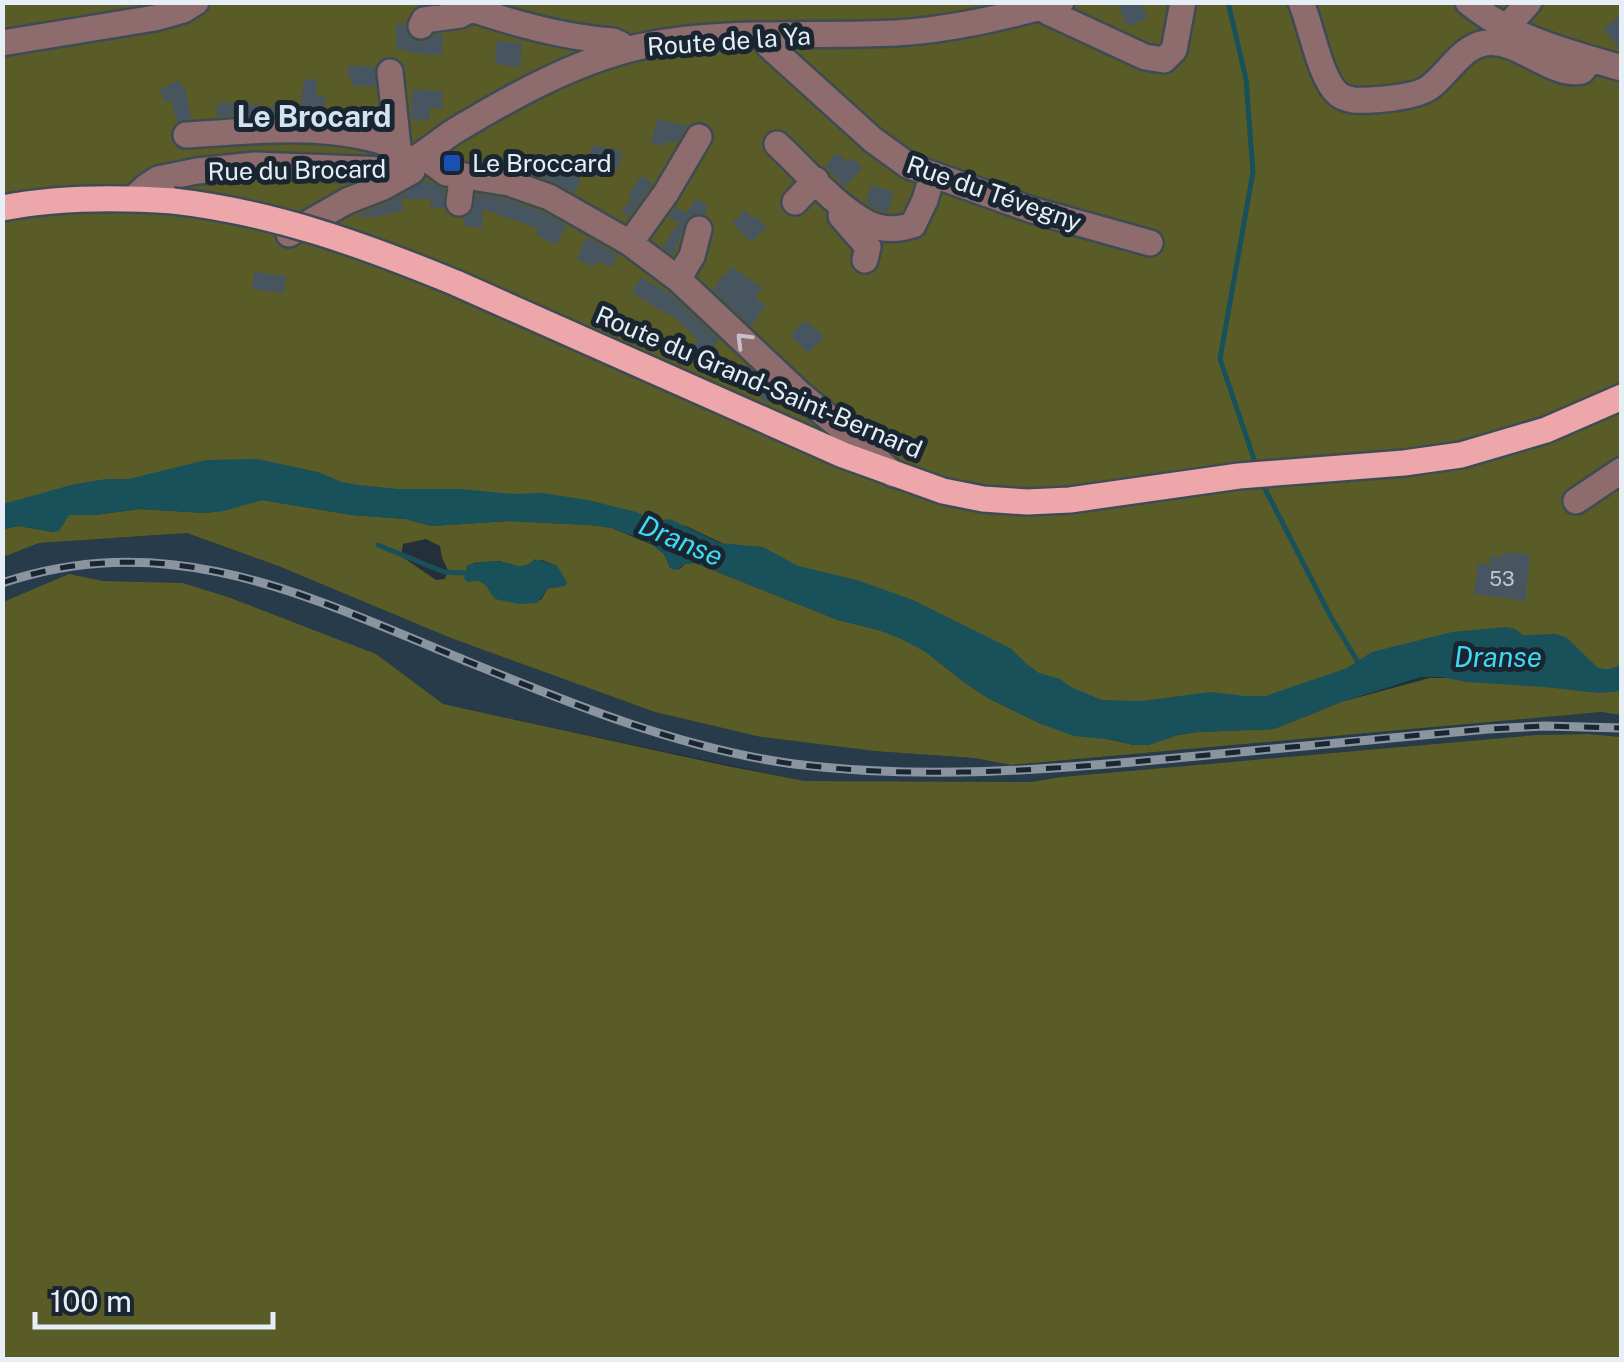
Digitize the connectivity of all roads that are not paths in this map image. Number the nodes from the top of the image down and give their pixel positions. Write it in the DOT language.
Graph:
graph roads {
  1 [pos="196,2"];
  2 [pos="1183,2"];
  3 [pos="1302,2"];
  4 [pos="1468,2"];
  5 [pos="1529,2"];
  6 [pos="1053,4"];
  7 [pos="462,6"];
  8 [pos="421,26"];
  9 [pos="1506,28"];
  10 [pos="764,36"];
  11 [pos="2,43"];
  12 [pos="625,50"];
  13 [pos="1591,59"];
  14 [pos="1622,68"];
  15 [pos="390,72"];
  16 [pos="186,135"];
  17 [pos="699,137"];
  18 [pos="777,144"];
  19 [pos="408,156"];
  20 [pos="932,176"];
  21 [pos="816,180"];
  22 [pos="134,198"];
  23 [pos="836,199"];
  24 [pos="795,202"];
  25 [pos="2,208"];
  26 [pos="699,228"];
  27 [pos="290,234"];
  28 [pos="630,243"];
  29 [pos="1150,243"];
  30 [pos="864,260"];
  31 [pos="678,279"];
  32 [pos="1622,397"];
  33 [pos="1622,470"];
  34 [pos="894,475"];
  35 [pos="1576,501"];
  1 -- 11 [label="street"];
  2 -- 6 [label="street"];
  3 -- 13 [label="street"];
  4 -- 9 [label="street"];
  5 -- 9 [label="street"];
  6 -- 10 [label="street, Route de la Ya"];
  7 -- 8 [label="street"];
  7 -- 12 [label="street"];
  9 -- 13 [label="street"];
  10 -- 12 [label="street, Route de la Ya"];
  10 -- 20 [label="street, Rue du Tévegny"];
  12 -- 19 [label="street, Route de la Ya"];
  13 -- 14 [label="street"];
  15 -- 19 [label="street"];
  16 -- 19 [label="street"];
  17 -- 28 [label="street"];
  18 -- 21 [label="street"];
  19 -- 22 [label="street, Rue du Brocard"];
  19 -- 27 [label="street, Route de la Ya"];
  19 -- 28 [label="street, Rue du Brocard"];
  20 -- 23 [label="street"];
  20 -- 29 [label="street, Rue du Tévegny"];
  21 -- 23 [label="street"];
  21 -- 24 [label="street"];
  22 -- 25 [label="main road, Route du Grand-Saint-Bernard"];
  22 -- 34 [label="main road, Route du Grand-Saint-Bernard, bridge"];
  23 -- 30 [label="street"];
  26 -- 31 [label="street"];
  28 -- 31 [label="street, Rue du Brocard"];
  34 -- 31 [label="street, Rue du Brocard, one-way"];
  32 -- 34 [label="main road, Route du Grand-Saint-Bernard"];
  33 -- 35 [label="street"];
}
